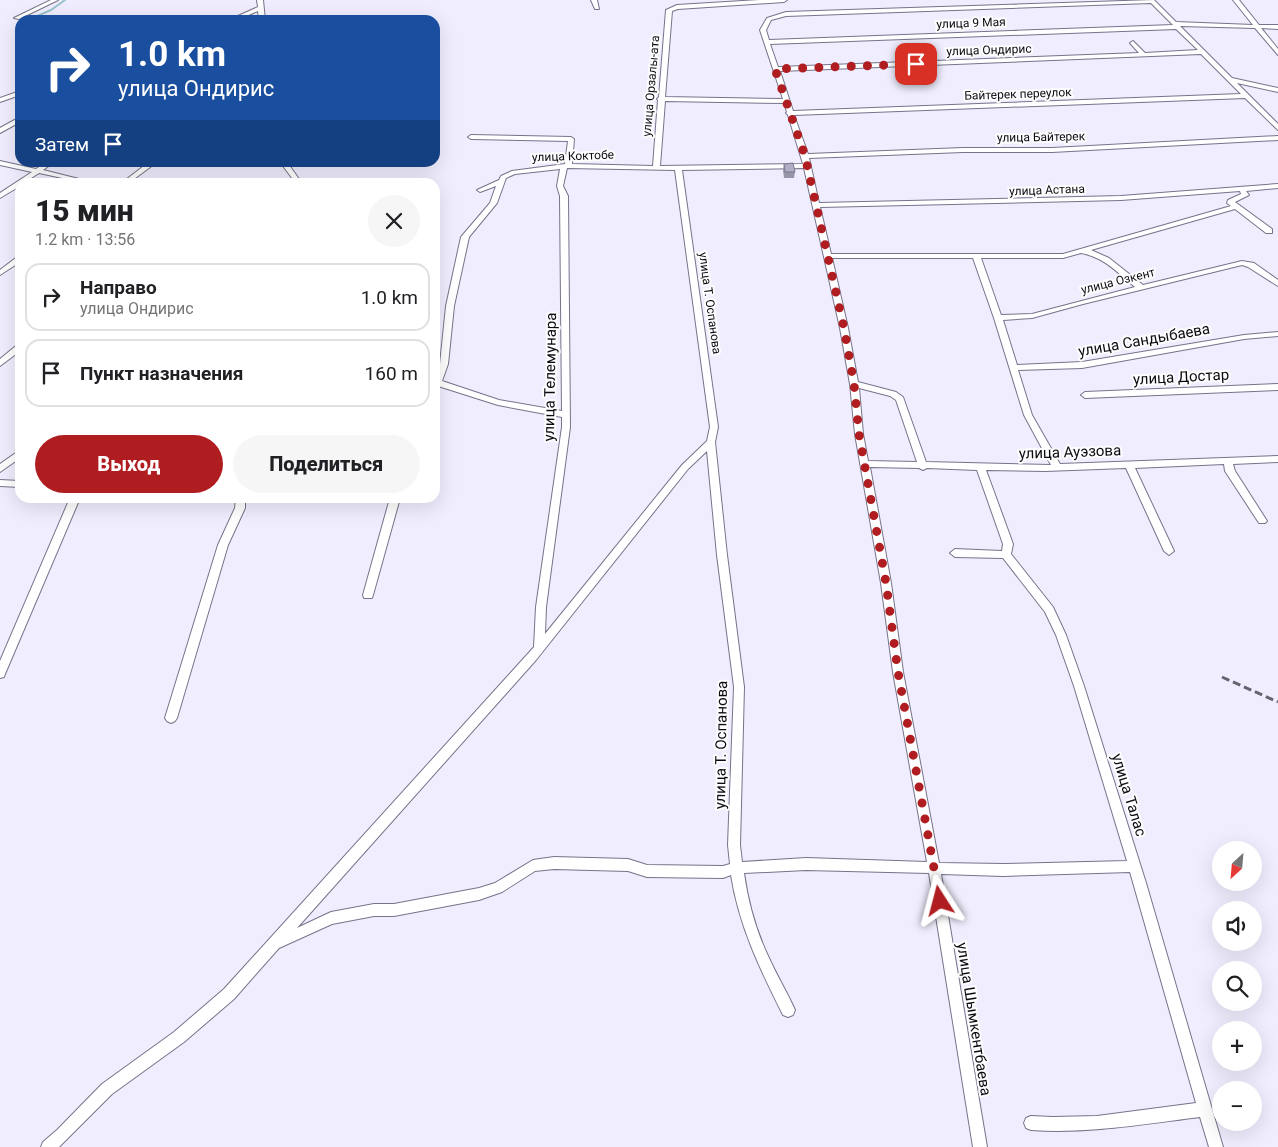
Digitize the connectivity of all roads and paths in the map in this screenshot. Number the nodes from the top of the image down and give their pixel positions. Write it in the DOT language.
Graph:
graph roads {
  1 [pos="55,0"];
  2 [pos="260,0"];
  3 [pos="594,0"];
  4 [pos="712,0"];
  5 [pos="1151,0"];
  6 [pos="1236,0"];
  7 [pos="783,1"];
  8 [pos="720,5"];
  9 [pos="260,8"];
  10 [pos="597,8"];
  11 [pos="786,14"];
  12 [pos="23,15"];
  13 [pos="244,15"];
  14 [pos="261,15"];
  15 [pos="1176,25"];
  16 [pos="1256,26"];
  17 [pos="1278,27"];
  18 [pos="766,42"];
  19 [pos="1133,43"];
  20 [pos="1203,52"];
  21 [pos="1278,53"];
  22 [pos="1144,55"];
  23 [pos="775,69"];
  24 [pos="1231,80"];
  25 [pos="1278,90"];
  26 [pos="15,96"];
  27 [pos="1248,96"];
  28 [pos="660,99"];
  29 [pos="0,100"];
  30 [pos="785,101"];
  31 [pos="789,113"];
  32 [pos="15,122"];
  33 [pos="1278,128"];
  34 [pos="0,131"];
  35 [pos="471,137"];
  36 [pos="1278,138"];
  37 [pos="806,161"];
  38 [pos="0,163"];
  39 [pos="15,166"];
  40 [pos="19,167"];
  41 [pos="44,167"];
  42 [pos="147,167"];
  43 [pos="287,167"];
  44 [pos="566,167"];
  45 [pos="656,168"];
  46 [pos="678,168"];
  47 [pos="38,171"];
  48 [pos="27,178"];
  49 [pos="70,178"];
  50 [pos="132,178"];
  51 [pos="295,178"];
  52 [pos="501,181"];
  53 [pos="15,186"];
  54 [pos="1278,186"];
  55 [pos="1242,189"];
  56 [pos="480,190"];
  57 [pos="0,196"];
  58 [pos="815,205"];
  59 [pos="1235,207"];
  60 [pos="1269,230"];
  61 [pos="1106,244"];
  62 [pos="1078,251"];
  63 [pos="976,255"];
  64 [pos="827,256"];
  65 [pos="15,262"];
  66 [pos="1112,264"];
  67 [pos="0,273"];
  68 [pos="1278,284"];
  69 [pos="1141,287"];
  70 [pos="998,318"];
  71 [pos="1278,334"];
  72 [pos="15,350"];
  73 [pos="0,363"];
  74 [pos="1013,368"];
  75 [pos="440,373"];
  76 [pos="440,383"];
  77 [pos="854,384"];
  78 [pos="1278,387"];
  79 [pos="1085,395"];
  80 [pos="566,415"];
  81 [pos="712,442"];
  82 [pos="15,457"];
  83 [pos="1278,459"];
  84 [pos="1228,461"];
  85 [pos="864,464"];
  86 [pos="1129,464"];
  87 [pos="923,467"];
  88 [pos="1057,467"];
  89 [pos="981,468"];
  90 [pos="0,470"];
  91 [pos="0,484"];
  92 [pos="15,484"];
  93 [pos="73,503"];
  94 [pos="240,503"];
  95 [pos="394,503"];
  96 [pos="1262,521"];
  97 [pos="1169,552"];
  98 [pos="955,553"];
  99 [pos="1006,555"];
  100 [pos="368,595"];
  101 [pos="539,646"];
  102 [pos="0,674"];
  103 [pos="171,718"];
  104 [pos="934,866"];
  105 [pos="1134,866"];
  106 [pos="736,868"];
  107 [pos="275,944"];
  108 [pos="788,1010"];
  109 [pos="1206,1108"];
  110 [pos="1031,1123"];
  111 [pos="48,1147"];
  112 [pos="980,1147"];
  113 [pos="1216,1147"];
  1 -- 12 [label="street"];
  2 -- 9 [label="street"];
  3 -- 10 [label="street"];
  4 -- 8 [label="street"];
  5 -- 11 [label="street"];
  5 -- 15 [label="street"];
  6 -- 16 [label="street"];
  7 -- 8 [label="street"];
  7 -- 11 [label="street"];
  8 -- 28 [label="street, улица Орзалы-ата"];
  9 -- 13 [label="street"];
  9 -- 14 [label="street"];
  11 -- 18 [label="street, улица Шымкентбаева"];
  15 -- 16 [label="street, улица 9 Мая"];
  15 -- 18 [label="street, улица 9 Мая"];
  15 -- 20 [label="street"];
  16 -- 17 [label="street, улица 9 Мая"];
  16 -- 21 [label="street"];
  18 -- 23 [label="street, улица Шымкентбаева"];
  19 -- 22 [label="street"];
  20 -- 22 [label="street, улица Ондирис"];
  20 -- 24 [label="street"];
  22 -- 23 [label="street, улица Ондирис"];
  23 -- 30 [label="street, улица Шымкентбаева"];
  24 -- 25 [label="street"];
  24 -- 27 [label="street"];
  26 -- 29 [label="street"];
  27 -- 31 [label="street, Байтерек переулок"];
  27 -- 33 [label="street"];
  28 -- 30 [label="street"];
  28 -- 45 [label="street, улица Орзалы-ата"];
  30 -- 31 [label="street, улица Шымкентбаева"];
  31 -- 37 [label="street, улица Шымкентбаева"];
  32 -- 34 [label="street"];
  35 -- 44 [label="street, улица Телемунара"];
  36 -- 37 [label="street, улица Байтерек"];
  37 -- 46 [label="street, улица Коктобе"];
  37 -- 58 [label="street, улица Шымкентбаева"];
  38 -- 39 [label="street"];
  40 -- 47 [label="street"];
  41 -- 47 [label="street"];
  42 -- 50 [label="street"];
  43 -- 51 [label="street"];
  44 -- 45 [label="street, улица Коктобе"];
  44 -- 52 [label="street, улица Коктобе"];
  44 -- 80 [label="street, улица Телемунара"];
  45 -- 46 [label="street, улица Коктобе"];
  46 -- 81 [label="street, улица Т. Оспанова"];
  47 -- 48 [label="street"];
  47 -- 49 [label="street"];
  52 -- 56 [label="street, улица Коктобе"];
  52 -- 75 [label="street"];
  53 -- 57 [label="street"];
  54 -- 55 [label="street, улица Астана"];
  55 -- 58 [label="street, улица Астана"];
  55 -- 59 [label="street"];
  58 -- 64 [label="street, улица Шымкентбаева"];
  59 -- 60 [label="street"];
  59 -- 61 [label="street"];
  61 -- 62 [label="street"];
  61 -- 66 [label="street"];
  62 -- 63 [label="street"];
  62 -- 66 [label="street"];
  63 -- 64 [label="street"];
  63 -- 70 [label="street"];
  64 -- 77 [label="street, улица Шымкентбаева"];
  65 -- 67 [label="street"];
  66 -- 69 [label="street"];
  68 -- 69 [label="street, улица Озкент"];
  69 -- 70 [label="street, улица Озкент"];
  70 -- 74 [label="street"];
  71 -- 74 [label="street, улица Сандыбаева"];
  72 -- 73 [label="street"];
  74 -- 88 [label="street"];
  76 -- 80 [label="street"];
  77 -- 85 [label="street, улица Шымкентбаева"];
  77 -- 87 [label="street"];
  78 -- 79 [label="street, улица Достар"];
  80 -- 101 [label="street, улица Телемунара"];
  81 -- 101 [label="street"];
  81 -- 106 [label="street, улица Т. Оспанова"];
  82 -- 90 [label="street"];
  83 -- 84 [label="street, улица Ауэзова"];
  84 -- 86 [label="street, улица Ауэзова"];
  84 -- 96 [label="street"];
  85 -- 87 [label="street, улица Ауэзова"];
  85 -- 104 [label="street, улица Шымкентбаева"];
  86 -- 88 [label="street, улица Ауэзова"];
  86 -- 97 [label="street"];
  87 -- 89 [label="street, улица Ауэзова"];
  88 -- 89 [label="street, улица Ауэзова"];
  89 -- 99 [label="street"];
  91 -- 92 [label="street"];
  93 -- 102 [label="street"];
  94 -- 103 [label="street"];
  95 -- 100 [label="street"];
  98 -- 99 [label="street"];
  99 -- 105 [label="street, улица Талас"];
  101 -- 107 [label="street"];
  104 -- 105 [label="street"];
  104 -- 106 [label="street"];
  104 -- 112 [label="street, улица Шымкентбаева"];
  105 -- 109 [label="street, улица Талас"];
  106 -- 107 [label="street"];
  106 -- 108 [label="street, улица Т. Оспанова"];
  107 -- 111 [label="street"];
  109 -- 110 [label="street"];
  109 -- 113 [label="street, улица Талас"];
}
